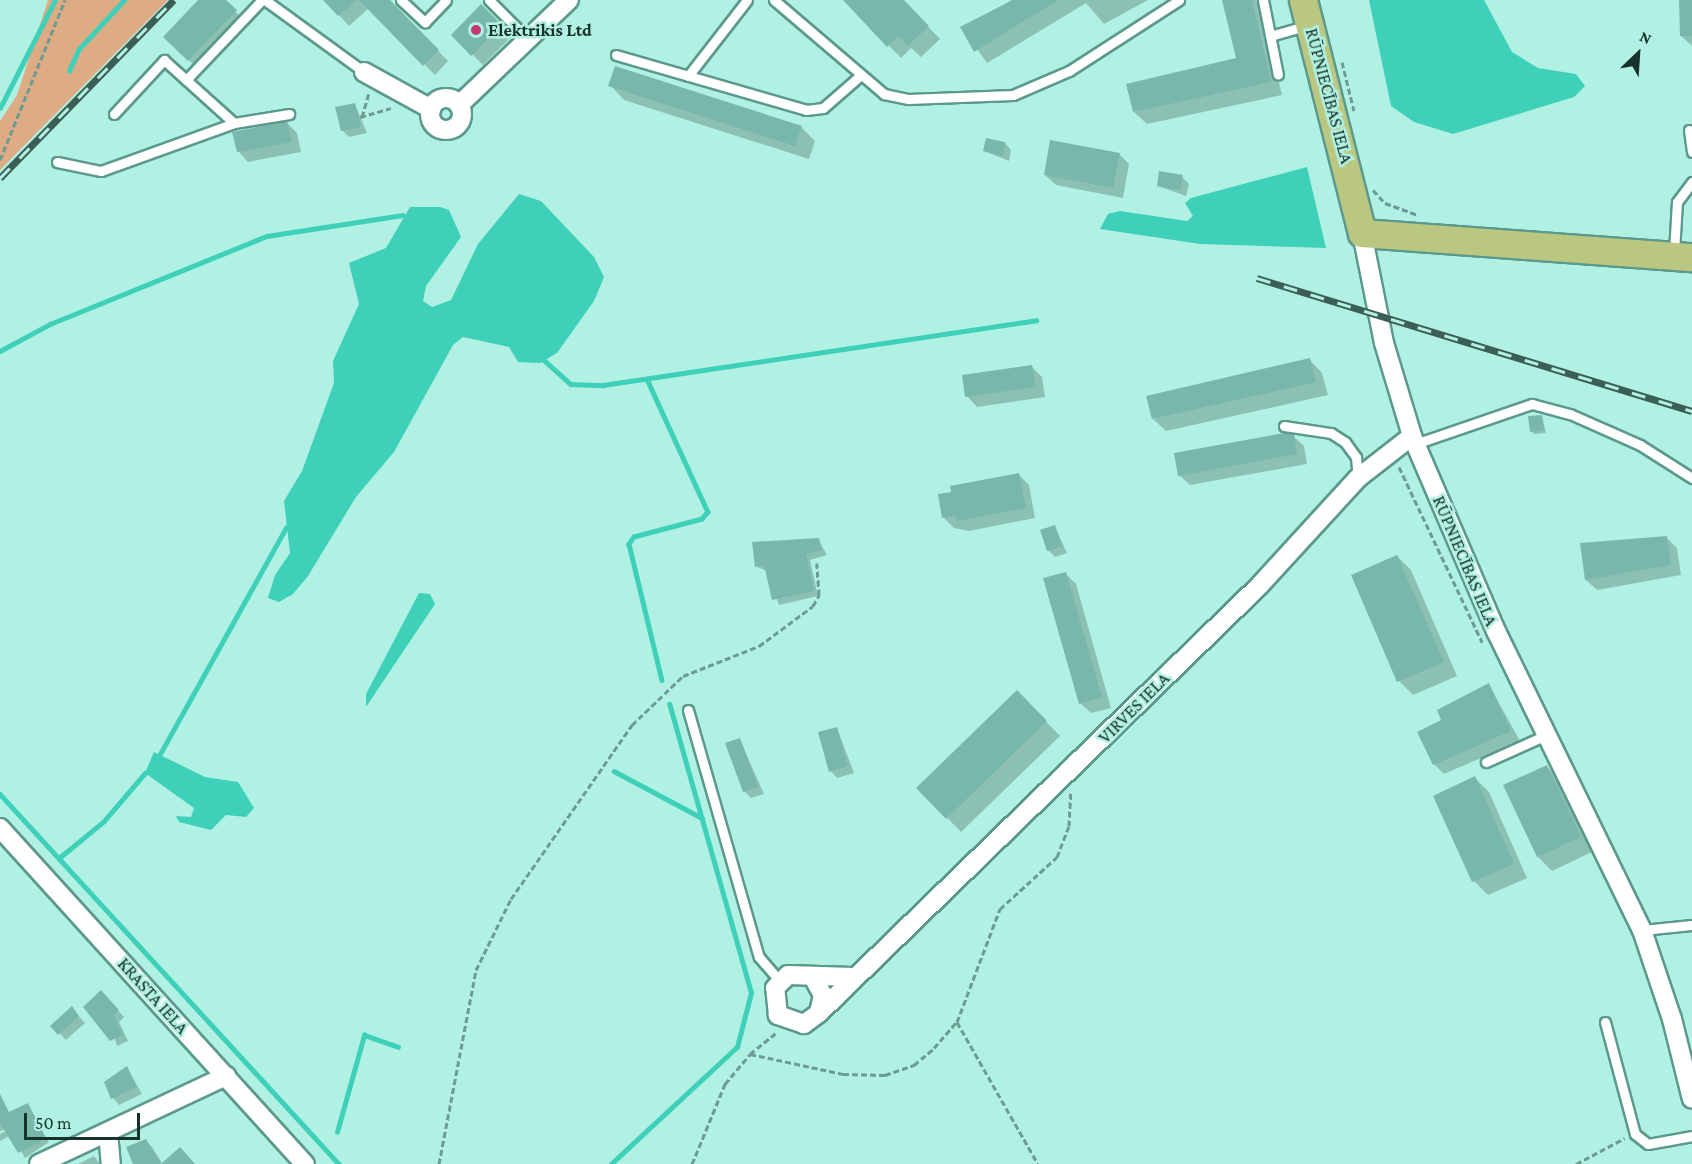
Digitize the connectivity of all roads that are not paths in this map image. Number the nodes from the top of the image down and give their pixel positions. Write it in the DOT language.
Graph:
graph roads {
  1 [pos="264,0"];
  2 [pos="401,0"];
  3 [pos="446,0"];
  4 [pos="489,0"];
  5 [pos="569,0"];
  6 [pos="747,0"];
  7 [pos="774,0"];
  8 [pos="1179,0"];
  9 [pos="1263,0"];
  10 [pos="1307,12"];
  11 [pos="1270,36"];
  12 [pos="528,39"];
  13 [pos="616,55"];
  14 [pos="363,72"];
  15 [pos="861,75"];
  16 [pos="1278,75"];
  17 [pos="688,76"];
  18 [pos="186,80"];
  19 [pos="459,105"];
  20 [pos="431,109"];
  21 [pos="114,114"];
  22 [pos="289,114"];
  23 [pos="234,123"];
  24 [pos="1689,130"];
  25 [pos="1692,152"];
  26 [pos="57,162"];
  27 [pos="1692,182"];
  28 [pos="1362,232"];
  29 [pos="1683,257"];
  30 [pos="1284,426"];
  31 [pos="1413,440"];
  32 [pos="1358,478"];
  33 [pos="1692,478"];
  34 [pos="688,710"];
  35 [pos="1546,735"];
  36 [pos="1486,762"];
  37 [pos="0,828"];
  38 [pos="1692,925"];
  39 [pos="1642,930"];
  40 [pos="853,977"];
  41 [pos="814,979"];
  42 [pos="780,981"];
  43 [pos="819,1013"];
  44 [pos="1605,1022"];
  45 [pos="226,1076"];
  46 [pos="1692,1099"];
  47 [pos="108,1132"];
  48 [pos="1692,1136"];
  49 [pos="39,1164"];
  50 [pos="111,1164"];
  51 [pos="305,1164"];
  1 -- 14 [label="lane"];
  1 -- 18 [label="lane"];
  2 -- 3 [label="lane"];
  4 -- 12 [label="lane"];
  5 -- 12 [label="street"];
  6 -- 17 [label="lane"];
  7 -- 15 [label="lane"];
  8 -- 15 [label="lane"];
  9 -- 11 [label="lane"];
  10 -- 11 [label="lane"];
  10 -- 28 [label="main road, RŪPNIECĪBAS IELA"];
  11 -- 16 [label="lane"];
  12 -- 19 [label="street"];
  13 -- 17 [label="lane"];
  14 -- 20 [label="street"];
  15 -- 17 [label="lane"];
  18 -- 21 [label="lane"];
  18 -- 23 [label="lane"];
  19 -- 20 [label="street"];
  19 -- 20 [label="street"];
  22 -- 23 [label="lane"];
  23 -- 26 [label="lane"];
  24 -- 25 [label="lane"];
  27 -- 29 [label="lane"];
  28 -- 29 [label="main road"];
  28 -- 31 [label="street, RŪPNIECĪBAS IELA"];
  30 -- 32 [label="lane"];
  31 -- 32 [label="street, VIRVES IELA"];
  31 -- 33 [label="lane"];
  31 -- 35 [label="street, RŪPNIECĪBAS IELA"];
  32 -- 40 [label="street, VIRVES IELA"];
  34 -- 42 [label="lane"];
  35 -- 36 [label="lane"];
  35 -- 39 [label="street, RŪPNIECĪBAS IELA"];
  37 -- 45 [label="street, KRASTA IELA"];
  38 -- 39 [label="lane"];
  39 -- 46 [label="street, RŪPNIECĪBAS IELA"];
  40 -- 41 [label="street"];
  40 -- 43 [label="street, VIRVES IELA"];
  41 -- 42 [label="street"];
  41 -- 43 [label="street"];
  42 -- 43 [label="street, VIRVES IELA"];
  44 -- 48 [label="lane"];
  45 -- 47 [label="street"];
  45 -- 51 [label="street, KRASTA IELA"];
  47 -- 49 [label="street"];
  47 -- 50 [label="street"];
}
